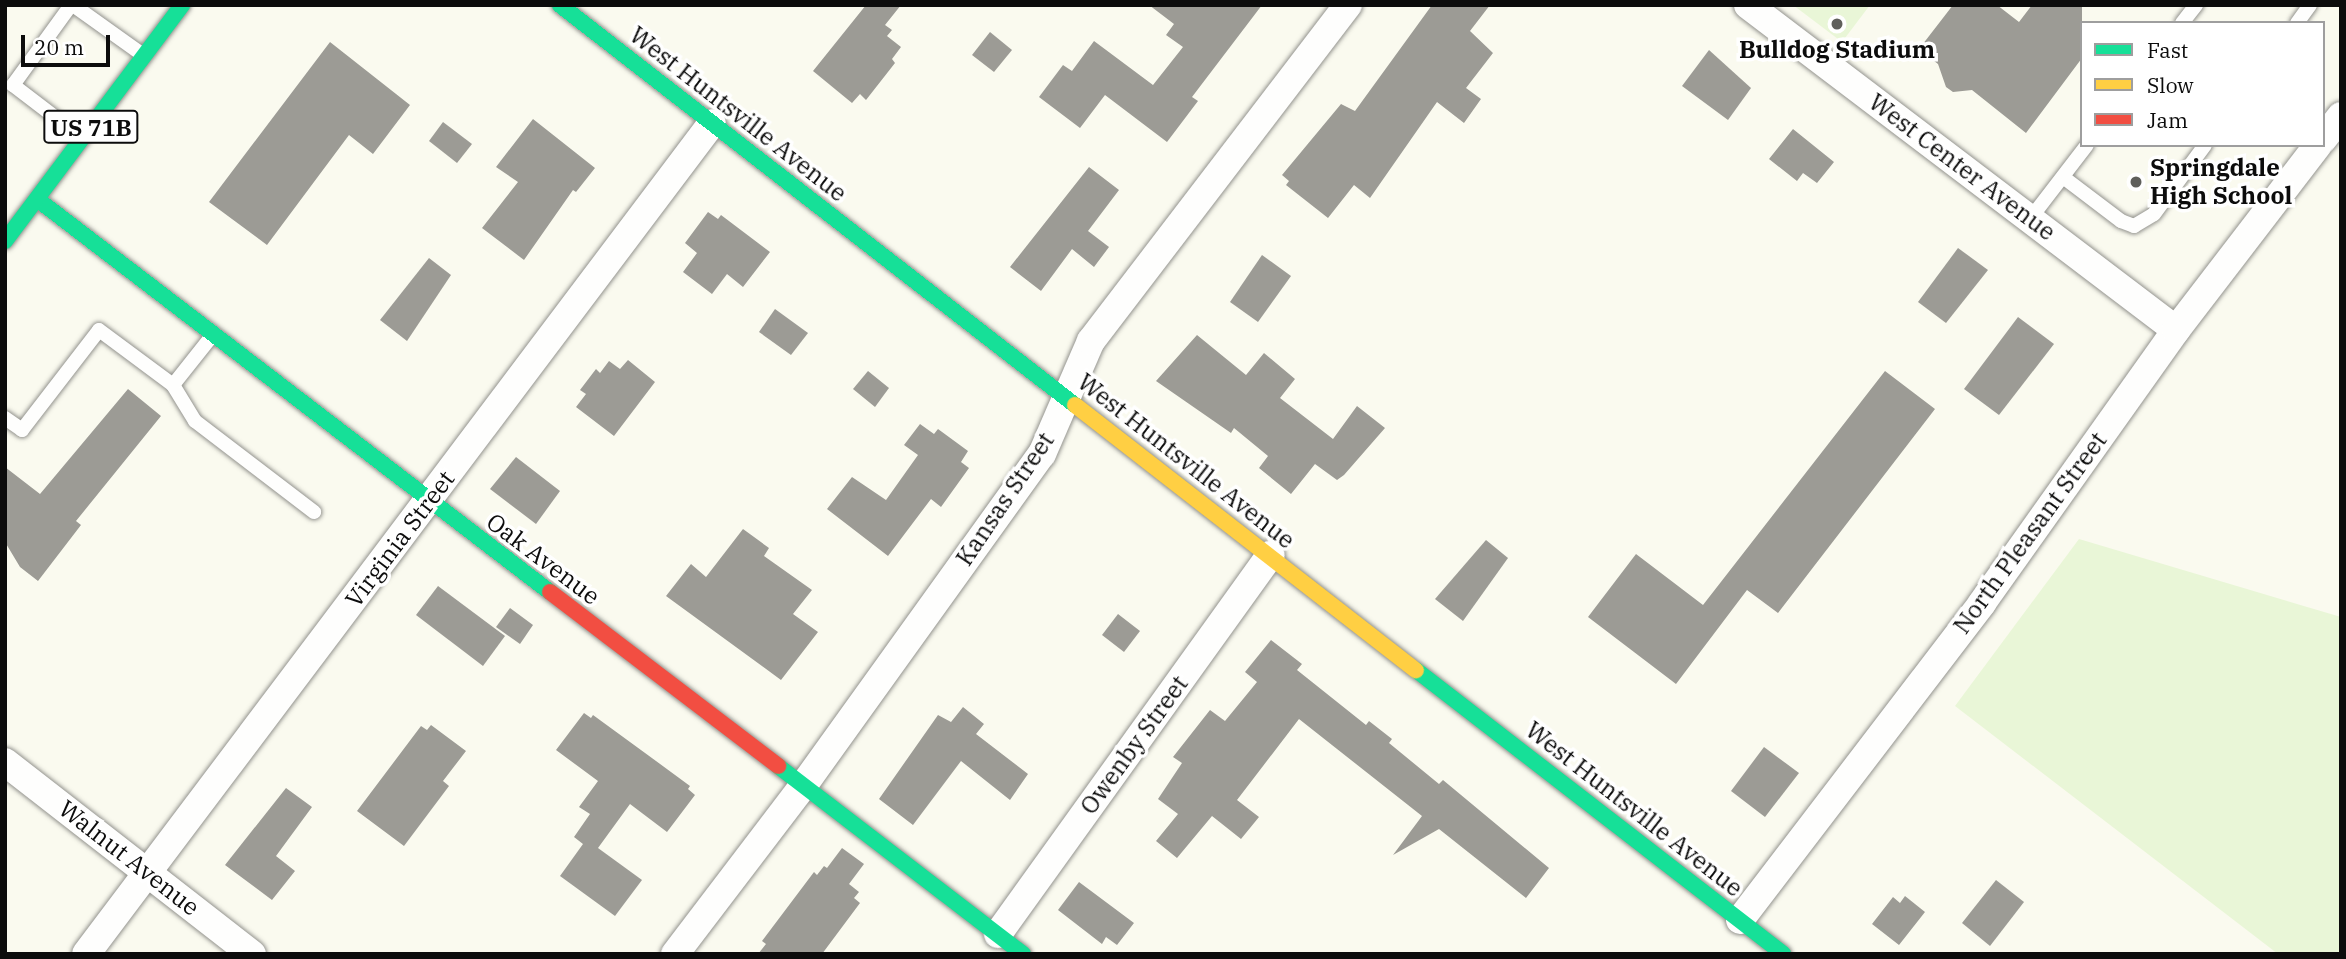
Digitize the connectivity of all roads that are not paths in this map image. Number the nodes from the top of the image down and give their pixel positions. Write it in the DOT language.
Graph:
graph roads {
  1 [pos="72,5"];
  2 [pos="182,5"];
  3 [pos="1348,5"];
  4 [pos="1748,5"];
  5 [pos="2196,5"];
  6 [pos="2310,5"];
  7 [pos="577,10"];
  8 [pos="2184,21"];
  9 [pos="2298,21"];
  10 [pos="145,56"];
  11 [pos="2341,116"];
  12 [pos="712,123"];
  13 [pos="2325,136"];
  14 [pos="82,138"];
  15 [pos="2086,147"];
  16 [pos="2204,147"];
  17 [pos="2316,147"];
  18 [pos="2063,177"];
  19 [pos="37,199"];
  20 [pos="2030,219"];
  21 [pos="5,241"];
  22 [pos="2176,330"];
  23 [pos="213,335"];
  24 [pos="173,385"];
  25 [pos="1067,398"];
  26 [pos="5,418"];
  27 [pos="430,500"];
  28 [pos="314,512"];
  29 [pos="1270,555"];
  30 [pos="5,762"];
  31 [pos="803,786"];
  32 [pos="148,873"];
  33 [pos="1740,920"];
  34 [pos="998,934"];
  35 [pos="86,954"];
  36 [pos="252,954"];
  37 [pos="675,954"];
  38 [pos="1023,954"];
  39 [pos="1783,954"];
  1 -- 10 [label="lane"];
  1 -- 14 [label="lane"];
  2 -- 10 [label="main road, US 71B"];
  3 -- 25 [label="street, Kansas Street"];
  4 -- 20 [label="street, West Center Avenue"];
  5 -- 8 [label="lane"];
  6 -- 9 [label="lane"];
  7 -- 12 [label="main road, West Huntsville Avenue"];
  10 -- 14 [label="main road, US 71B"];
  11 -- 13 [label="street"];
  12 -- 25 [label="main road, West Huntsville Avenue"];
  12 -- 27 [label="street, Virginia Street"];
  14 -- 19 [label="main road, US 71B"];
  15 -- 18 [label="lane"];
  16 -- 18 [label="lane"];
  17 -- 22 [label="street, North Pleasant Street"];
  18 -- 20 [label="lane"];
  19 -- 21 [label="main road, US 71B"];
  19 -- 23 [label="main road, Oak Avenue"];
  20 -- 22 [label="street, West Center Avenue"];
  22 -- 33 [label="street, North Pleasant Street"];
  23 -- 24 [label="lane"];
  23 -- 27 [label="main road, Oak Avenue"];
  24 -- 26 [label="lane"];
  24 -- 28 [label="lane"];
  25 -- 29 [label="main road, West Huntsville Avenue"];
  25 -- 31 [label="street, Kansas Street"];
  27 -- 31 [label="main road, Oak Avenue"];
  27 -- 32 [label="street, Virginia Street"];
  29 -- 33 [label="main road, West Huntsville Avenue"];
  29 -- 34 [label="street, Owenby Street"];
  30 -- 32 [label="street, Walnut Avenue"];
  31 -- 34 [label="main road, Oak Avenue"];
  31 -- 37 [label="street, Kansas Street"];
  32 -- 35 [label="street, Virginia Street"];
  32 -- 36 [label="street, Walnut Avenue"];
  33 -- 39 [label="main road, West Huntsville Avenue"];
  34 -- 38 [label="main road, Oak Avenue"];
}
